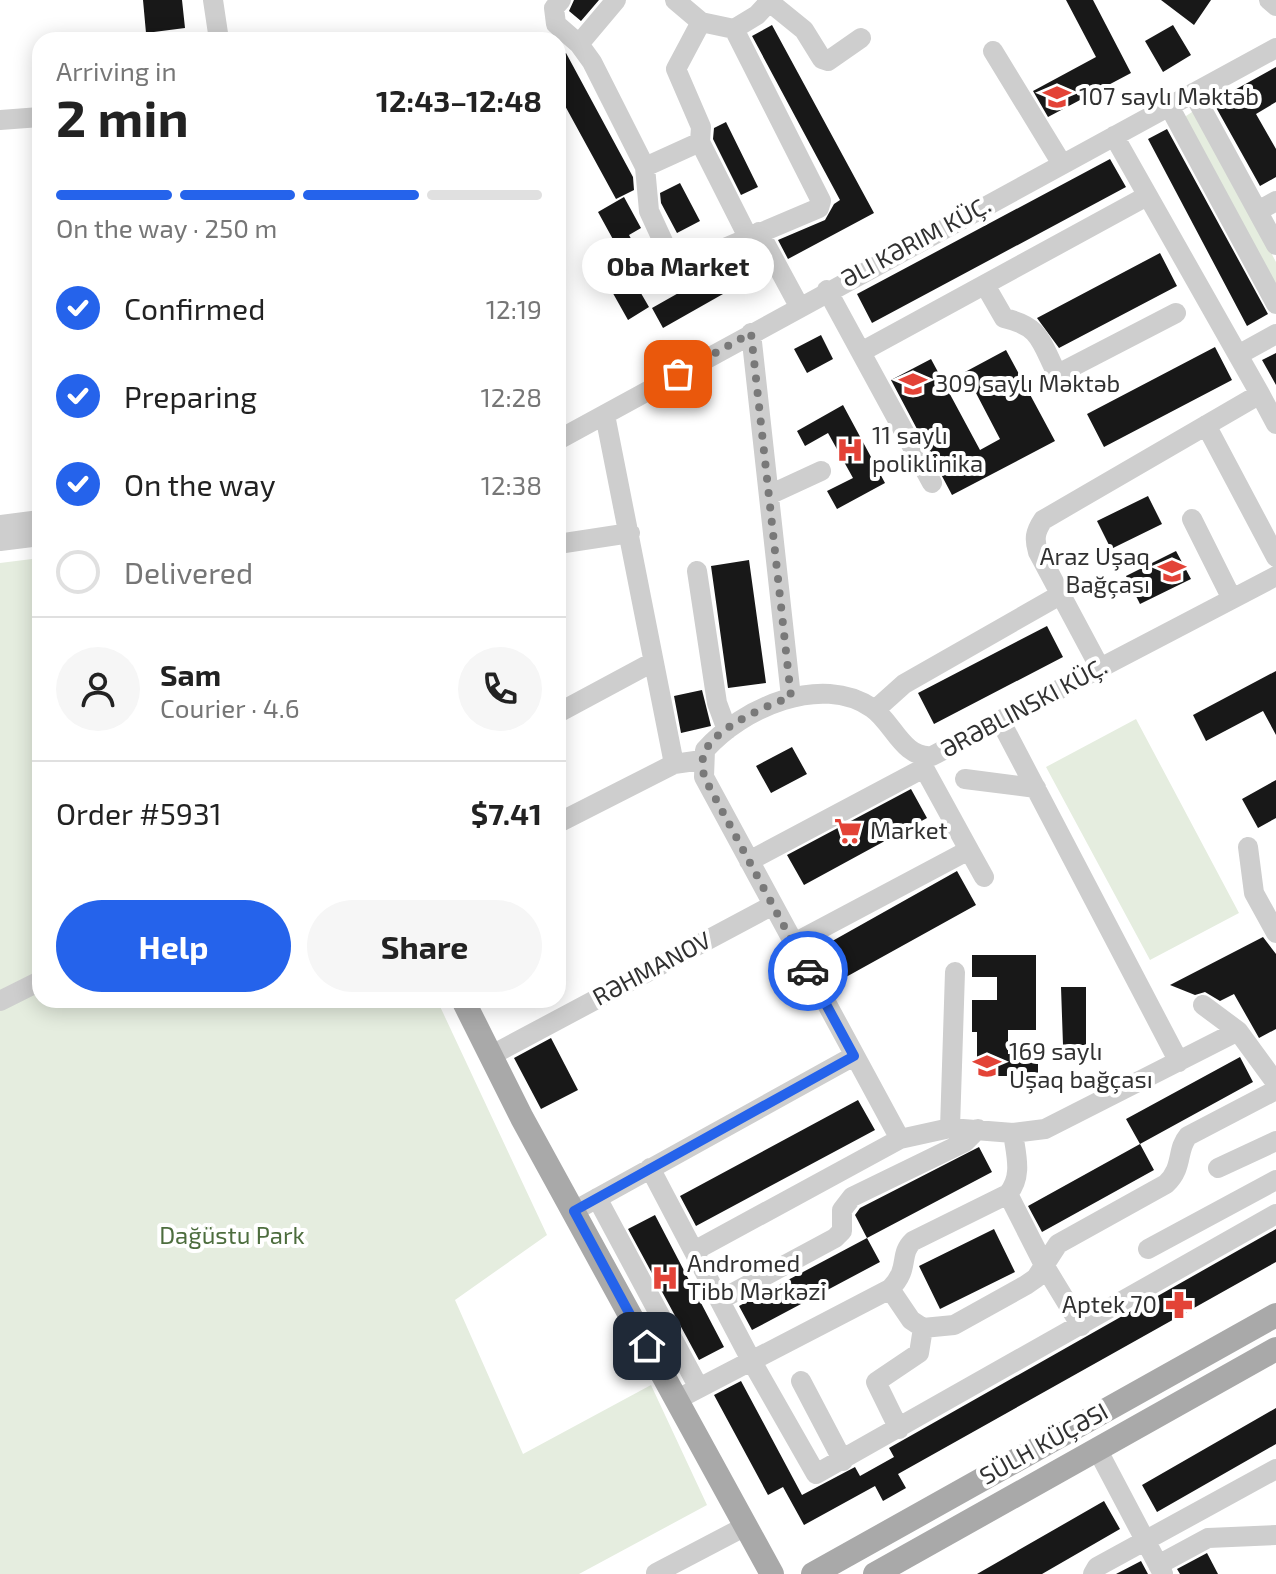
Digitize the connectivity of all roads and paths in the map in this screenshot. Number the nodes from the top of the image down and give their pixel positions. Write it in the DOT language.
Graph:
graph roads {
  1 [pos="213,0"];
  2 [pos="561,0"];
  3 [pos="616,0"];
  4 [pos="675,0"];
  5 [pos="1269,0"];
  6 [pos="769,1"];
  7 [pos="1276,6"];
  8 [pos="701,22"];
  9 [pos="734,29"];
  10 [pos="218,32"];
  11 [pos="565,32"];
  12 [pos="566,33"];
  13 [pos="861,38"];
  14 [pos="579,44"];
  15 [pos="1276,48"];
  16 [pos="993,51"];
  17 [pos="1193,93"];
  18 [pos="1169,106"];
  19 [pos="32,118"];
  20 [pos="0,120"];
  21 [pos="1114,136"];
  22 [pos="700,142"];
  23 [pos="1062,164"];
  24 [pos="645,167"];
  25 [pos="1147,196"];
  26 [pos="1267,206"];
  27 [pos="753,235"];
  28 [pos="1276,245"];
  29 [pos="985,285"];
  30 [pos="827,290"];
  31 [pos="1276,304"];
  32 [pos="799,306"];
  33 [pos="1176,313"];
  34 [pos="751,333"];
  35 [pos="1276,334"];
  36 [pos="861,352"];
  37 [pos="1238,355"];
  38 [pos="1260,394"];
  39 [pos="605,415"];
  40 [pos="1276,424"];
  41 [pos="1206,425"];
  42 [pos="566,436"];
  43 [pos="821,471"];
  44 [pos="932,483"];
  45 [pos="769,495"];
  46 [pos="1192,519"];
  47 [pos="32,521"];
  48 [pos="0,525"];
  49 [pos="630,533"];
  50 [pos="32,537"];
  51 [pos="0,541"];
  52 [pos="566,543"];
  53 [pos="1276,557"];
  54 [pos="697,571"];
  55 [pos="1276,576"];
  56 [pos="1060,595"];
  57 [pos="1232,599"];
  58 [pos="651,663"];
  59 [pos="1100,668"];
  60 [pos="791,697"];
  61 [pos="566,709"];
  62 [pos="875,710"];
  63 [pos="1001,722"];
  64 [pos="727,730"];
  65 [pos="702,760"];
  66 [pos="924,762"];
  67 [pos="674,764"];
  68 [pos="965,779"];
  69 [pos="1036,788"];
  70 [pos="566,819"];
  71 [pos="1248,847"];
  72 [pos="969,850"];
  73 [pos="749,861"];
  74 [pos="984,877"];
  75 [pos="773,905"];
  76 [pos="1276,933"];
  77 [pos="794,943"];
  78 [pos="955,972"];
  79 [pos="32,985"];
  80 [pos="0,1001"];
  81 [pos="1203,1005"];
  82 [pos="467,1008"];
  83 [pos="1238,1031"];
  84 [pos="490,1056"];
  85 [pos="854,1056"];
  86 [pos="1179,1062"];
  87 [pos="1276,1083"];
  88 [pos="1276,1090"];
  89 [pos="950,1128"];
  90 [pos="978,1129"];
  91 [pos="1013,1133"];
  92 [pos="900,1139"];
  93 [pos="1276,1141"];
  94 [pos="650,1168"];
  95 [pos="1218,1168"];
  96 [pos="1276,1180"];
  97 [pos="1008,1194"];
  98 [pos="597,1198"];
  99 [pos="574,1211"];
  100 [pos="1276,1214"];
  101 [pos="1148,1249"];
  102 [pos="694,1251"];
  103 [pos="1044,1265"];
  104 [pos="890,1289"];
  105 [pos="720,1300"];
  106 [pos="1276,1315"];
  107 [pos="1081,1326"];
  108 [pos="923,1328"];
  109 [pos="1276,1349"];
  110 [pos="751,1360"];
  111 [pos="801,1381"];
  112 [pos="699,1388"];
  113 [pos="676,1400"];
  114 [pos="1083,1423"];
  115 [pos="899,1429"];
  116 [pos="1097,1449"];
  117 [pos="843,1461"];
  118 [pos="1276,1469"];
  119 [pos="744,1527"];
  120 [pos="1276,1535"];
  121 [pos="1147,1542"];
  122 [pos="1160,1570"];
  123 [pos="1091,1572"];
  124 [pos="656,1573"];
  125 [pos="772,1574"];
  126 [pos="813,1574"];
  127 [pos="875,1574"];
  1 -- 10 [label="street"];
  2 -- 11 [label="street"];
  3 -- 14 [label="street"];
  4 -- 8 [label="street"];
  5 -- 7 [label="street"];
  6 -- 9 [label="street"];
  6 -- 13 [label="street"];
  8 -- 9 [label="street"];
  8 -- 22 [label="street"];
  9 -- 27 [label="street"];
  12 -- 14 [label="street"];
  14 -- 24 [label="street"];
  15 -- 17 [label="street, ƏLI KƏRIM KÜÇ."];
  16 -- 23 [label="street"];
  17 -- 18 [label="street, ƏLI KƏRIM KÜÇ."];
  17 -- 26 [label="street"];
  18 -- 21 [label="street, ƏLI KƏRIM KÜÇ."];
  18 -- 31 [label="street"];
  19 -- 20 [label="street"];
  21 -- 23 [label="street, ƏLI KƏRIM KÜÇ."];
  21 -- 25 [label="street"];
  22 -- 24 [label="street"];
  22 -- 27 [label="street"];
  23 -- 30 [label="street, ƏLI KƏRIM KÜÇ."];
  24 -- 27 [label="street"];
  25 -- 29 [label="street"];
  25 -- 37 [label="street"];
  26 -- 28 [label="street"];
  27 -- 32 [label="street"];
  29 -- 33 [label="street"];
  29 -- 36 [label="street"];
  30 -- 32 [label="street, ƏLI KƏRIM KÜÇ."];
  30 -- 36 [label="street"];
  32 -- 34 [label="street, ƏLI KƏRIM KÜÇ."];
  34 -- 39 [label="street, ƏLI KƏRIM KÜÇ."];
  34 -- 45 [label="street"];
  35 -- 37 [label="street"];
  36 -- 44 [label="street"];
  37 -- 38 [label="street"];
  38 -- 40 [label="street"];
  38 -- 41 [label="street"];
  39 -- 42 [label="street, ƏLI KƏRIM KÜÇ."];
  39 -- 49 [label="street"];
  41 -- 53 [label="street"];
  41 -- 56 [label="street"];
  43 -- 45 [label="street"];
  45 -- 60 [label="street"];
  46 -- 57 [label="street"];
  47 -- 48 [label="street"];
  49 -- 52 [label="street"];
  49 -- 58 [label="street"];
  50 -- 51 [label="street"];
  54 -- 64 [label="street"];
  55 -- 57 [label="street, ƏRƏBLINSKI KÜÇ."];
  56 -- 59 [label="street"];
  56 -- 62 [label="street"];
  57 -- 59 [label="street, ƏRƏBLINSKI KÜÇ."];
  58 -- 61 [label="street"];
  58 -- 67 [label="street"];
  59 -- 63 [label="street, ƏRƏBLINSKI KÜÇ."];
  60 -- 62 [label="street"];
  60 -- 64 [label="street"];
  62 -- 66 [label="street, ƏRƏBLINSKI KÜÇ."];
  63 -- 66 [label="street, ƏRƏBLINSKI KÜÇ."];
  63 -- 69 [label="street"];
  64 -- 65 [label="street"];
  65 -- 67 [label="street"];
  65 -- 73 [label="street"];
  66 -- 72 [label="street"];
  66 -- 73 [label="street"];
  67 -- 70 [label="street"];
  68 -- 69 [label="street"];
  69 -- 86 [label="street"];
  71 -- 76 [label="street"];
  72 -- 74 [label="street"];
  72 -- 77 [label="street"];
  73 -- 75 [label="street"];
  75 -- 77 [label="street"];
  75 -- 84 [label="street, RƏHMANOV"];
  77 -- 85 [label="street"];
  78 -- 89 [label="street"];
  79 -- 80 [label="street"];
  81 -- 83 [label="street"];
  82 -- 84 [label="main road"];
  83 -- 86 [label="street"];
  83 -- 87 [label="street"];
  84 -- 99 [label="main road"];
  85 -- 92 [label="street"];
  85 -- 94 [label="street"];
  86 -- 91 [label="street"];
  88 -- 103 [label="street"];
  89 -- 90 [label="street"];
  89 -- 92 [label="street"];
  90 -- 91 [label="street"];
  90 -- 105 [label="street"];
  91 -- 97 [label="street"];
  92 -- 102 [label="street"];
  93 -- 95 [label="street"];
  94 -- 98 [label="street"];
  94 -- 102 [label="street"];
  96 -- 101 [label="street"];
  97 -- 103 [label="street"];
  97 -- 104 [label="street"];
  98 -- 99 [label="street"];
  98 -- 112 [label="street"];
  99 -- 113 [label="main road"];
  100 -- 107 [label="street"];
  102 -- 105 [label="street"];
  103 -- 107 [label="street"];
  103 -- 108 [label="street"];
  104 -- 108 [label="street"];
  104 -- 110 [label="street"];
  105 -- 110 [label="street"];
  106 -- 114 [label="main road, SÜLH KÜÇƏSI"];
  107 -- 115 [label="street"];
  108 -- 115 [label="street"];
  109 -- 116 [label="main road, SÜLH KÜÇƏSI"];
  110 -- 112 [label="street"];
  110 -- 117 [label="street"];
  111 -- 117 [label="street"];
  112 -- 113 [label="street"];
  113 -- 119 [label="main road"];
  114 -- 116 [label="main road"];
  114 -- 126 [label="main road, SÜLH KÜÇƏSI"];
  115 -- 117 [label="street"];
  116 -- 121 [label="street"];
  116 -- 127 [label="main road, SÜLH KÜÇƏSI"];
  118 -- 121 [label="street"];
  119 -- 124 [label="street"];
  119 -- 125 [label="main road"];
  120 -- 122 [label="street"];
  121 -- 122 [label="street"];
  121 -- 123 [label="street"];
}
